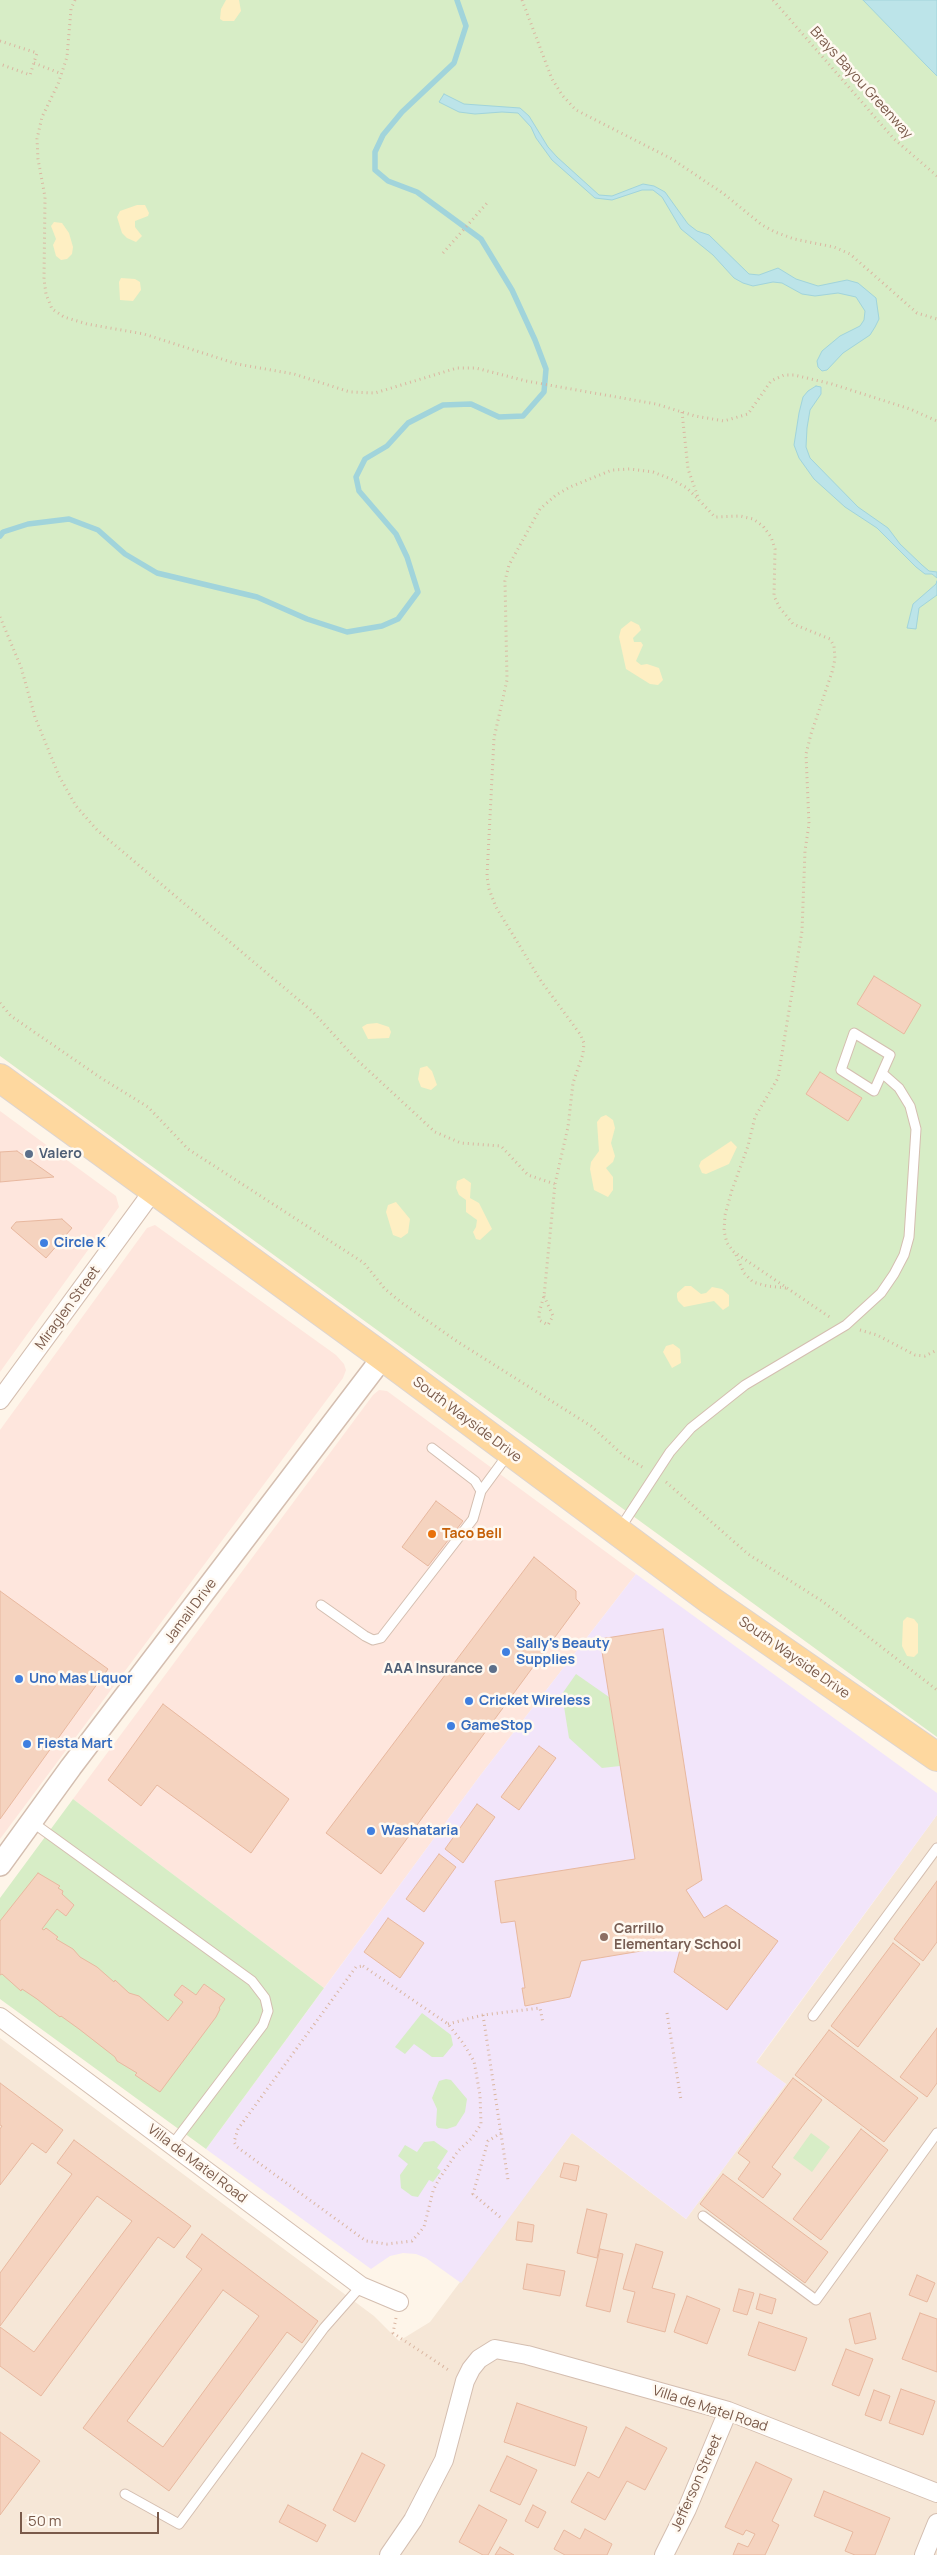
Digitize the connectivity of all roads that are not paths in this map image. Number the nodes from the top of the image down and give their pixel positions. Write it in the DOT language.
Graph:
graph roads {
  1 [pos="882,1073"];
  2 [pos="0,1078"];
  3 [pos="153,1191"];
  4 [pos="383,1357"];
  5 [pos="0,1400"];
  6 [pos="432,1448"];
  7 [pos="510,1452"];
  8 [pos="481,1491"];
  9 [pos="618,1531"];
  10 [pos="321,1605"];
  11 [pos="937,1757"];
  12 [pos="32,1822"];
  13 [pos="937,1848"];
  14 [pos="0,1866"];
  15 [pos="813,2016"];
  16 [pos="0,2017"];
  17 [pos="937,2133"];
  18 [pos="172,2145"];
  19 [pos="704,2216"];
  20 [pos="361,2286"];
  21 [pos="399,2302"];
  22 [pos="728,2411"];
  23 [pos="937,2493"];
  24 [pos="125,2494"];
  25 [pos="937,2524"];
  26 [pos="389,2555"];
  27 [pos="664,2555"];
  28 [pos="924,2555"];
  1 -- 1 [label="lane"];
  1 -- 9 [label="lane"];
  2 -- 3 [label="main road, South Wayside Drive"];
  3 -- 4 [label="main road, South Wayside Drive"];
  3 -- 5 [label="street, Miraglen Street"];
  4 -- 7 [label="main road, South Wayside Drive"];
  4 -- 12 [label="street, Jamail Drive"];
  6 -- 8 [label="lane"];
  7 -- 8 [label="lane"];
  7 -- 9 [label="main road, South Wayside Drive"];
  8 -- 10 [label="lane"];
  9 -- 11 [label="main road, South Wayside Drive"];
  12 -- 14 [label="street, Jamail Drive"];
  12 -- 18 [label="lane"];
  13 -- 15 [label="lane"];
  16 -- 18 [label="street, Villa de Matel Road"];
  17 -- 19 [label="lane"];
  18 -- 20 [label="street, Villa de Matel Road"];
  20 -- 21 [label="street, Villa de Matel Road"];
  20 -- 24 [label="lane"];
  22 -- 23 [label="street, Villa de Matel Road"];
  22 -- 26 [label="street, Villa de Matel Road"];
  22 -- 27 [label="street, Jefferson Street"];
  25 -- 28 [label="street"];
}
